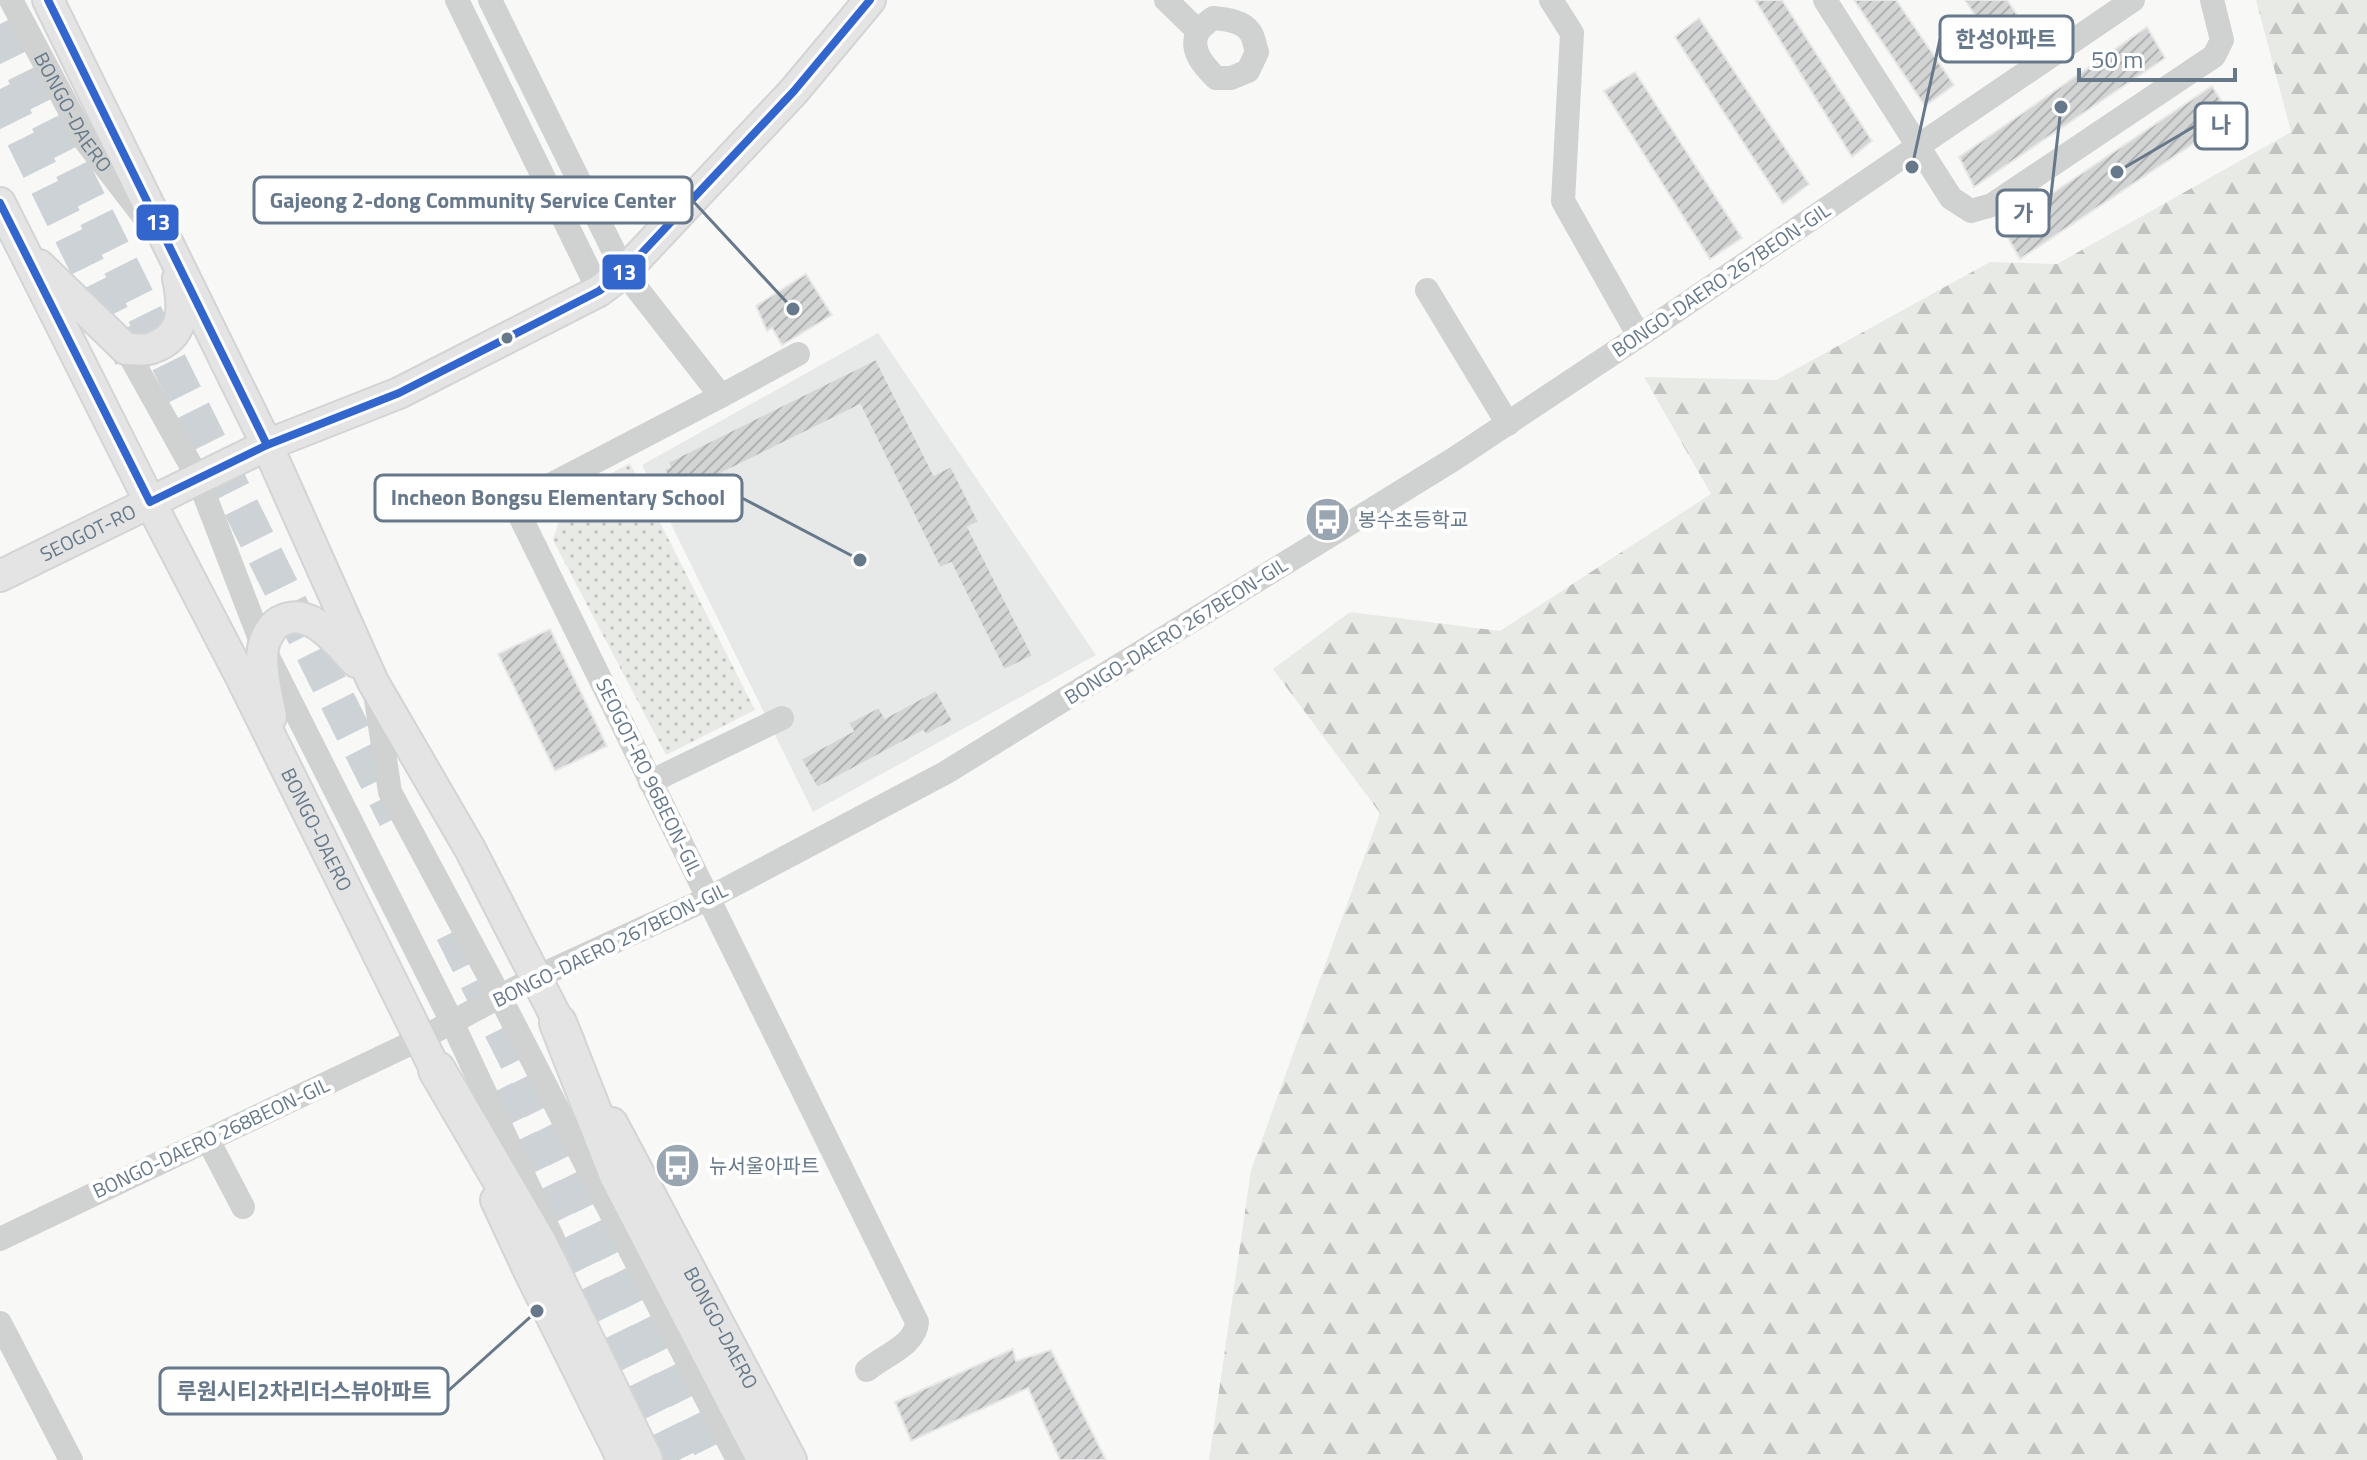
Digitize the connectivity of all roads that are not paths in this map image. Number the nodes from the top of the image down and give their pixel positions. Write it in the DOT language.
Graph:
graph roads {
  1 [pos="11,0"];
  2 [pos="48,0"];
  3 [pos="457,0"];
  4 [pos="490,0"];
  5 [pos="870,0"];
  6 [pos="1166,0"];
  7 [pos="1551,0"];
  8 [pos="1825,0"];
  9 [pos="2133,0"];
  10 [pos="2212,0"];
  11 [pos="1198,31"];
  12 [pos="1919,145"];
  13 [pos="0,203"];
  14 [pos="23,249"];
  15 [pos="174,256"];
  16 [pos="624,272"];
  17 [pos="1427,290"];
  18 [pos="599,291"];
  19 [pos="1639,336"];
  20 [pos="126,349"];
  21 [pos="798,354"];
  22 [pos="721,396"];
  23 [pos="1508,424"];
  24 [pos="267,445"];
  25 [pos="198,478"];
  26 [pos="150,502"];
  27 [pos="0,576"];
  28 [pos="263,647"];
  29 [pos="373,682"];
  30 [pos="782,718"];
  31 [pos="279,752"];
  32 [pos="650,782"];
  33 [pos="709,898"];
  34 [pos="535,978"];
  35 [pos="500,997"];
  36 [pos="452,1022"];
  37 [pos="558,1023"];
  38 [pos="429,1054"];
  39 [pos="208,1140"];
  40 [pos="243,1207"];
  41 [pos="0,1239"];
  42 [pos="0,1323"];
  43 [pos="867,1370"];
  44 [pos="71,1460"];
  45 [pos="623,1460"];
  46 [pos="644,1460"];
  47 [pos="663,1460"];
  48 [pos="738,1460"];
  49 [pos="766,1460"];
  50 [pos="791,1460"];
  1 -- 15 [label="street, BONGO-DAERO"];
  2 -- 15 [label="main road, BONGO-DAERO"];
  3 -- 18 [label="street"];
  4 -- 16 [label="street"];
  5 -- 16 [label="main road, SEOGOT-RO"];
  6 -- 11 [label="street"];
  7 -- 19 [label="street"];
  8 -- 12 [label="street"];
  9 -- 12 [label="street, BONGO-DAERO 267BEON-GIL"];
  10 -- 12 [label="street"];
  12 -- 19 [label="street, BONGO-DAERO 267BEON-GIL"];
  13 -- 14 [label="main road, BONGO-DAERO"];
  14 -- 20 [label="main road"];
  14 -- 26 [label="main road, BONGO-DAERO"];
  15 -- 20 [label="main road"];
  15 -- 24 [label="main road, BONGO-DAERO"];
  16 -- 18 [label="main road, SEOGOT-RO"];
  16 -- 22 [label="street"];
  17 -- 23 [label="street"];
  18 -- 24 [label="main road, SEOGOT-RO"];
  19 -- 23 [label="street, BONGO-DAERO 267BEON-GIL"];
  20 -- 25 [label="street"];
  21 -- 22 [label="street, SEOGOT-RO 96BEON-GIL"];
  22 -- 32 [label="street, SEOGOT-RO 96BEON-GIL"];
  23 -- 33 [label="street, BONGO-DAERO 267BEON-GIL"];
  24 -- 25 [label="main road, SEOGOT-RO"];
  24 -- 29 [label="main road, BONGO-DAERO"];
  25 -- 26 [label="main road, SEOGOT-RO"];
  25 -- 28 [label="street"];
  26 -- 27 [label="main road, SEOGOT-RO"];
  26 -- 31 [label="main road, BONGO-DAERO"];
  28 -- 29 [label="main road"];
  28 -- 31 [label="main road"];
  28 -- 36 [label="street"];
  29 -- 34 [label="main road, BONGO-DAERO"];
  29 -- 35 [label="street"];
  30 -- 32 [label="street"];
  31 -- 38 [label="main road, BONGO-DAERO"];
  32 -- 33 [label="street, SEOGOT-RO 96BEON-GIL"];
  33 -- 34 [label="street, BONGO-DAERO 267BEON-GIL"];
  33 -- 43 [label="street, SEOGOT-RO 96BEON-GIL"];
  34 -- 35 [label="street, BONGO-DAERO 267BEON-GIL"];
  34 -- 37 [label="main road, BONGO-DAERO"];
  35 -- 36 [label="street, BONGO-DAERO 267BEON-GIL"];
  35 -- 48 [label="street"];
  36 -- 38 [label="street, BONGO-DAERO 267BEON-GIL"];
  36 -- 47 [label="street"];
  37 -- 49 [label="highway"];
  37 -- 50 [label="main road, BONGO-DAERO"];
  38 -- 39 [label="street, BONGO-DAERO 268BEON-GIL"];
  38 -- 45 [label="main road, BONGO-DAERO"];
  38 -- 46 [label="highway"];
  39 -- 40 [label="street"];
  39 -- 41 [label="street, BONGO-DAERO 268BEON-GIL"];
  42 -- 44 [label="street"];
}
